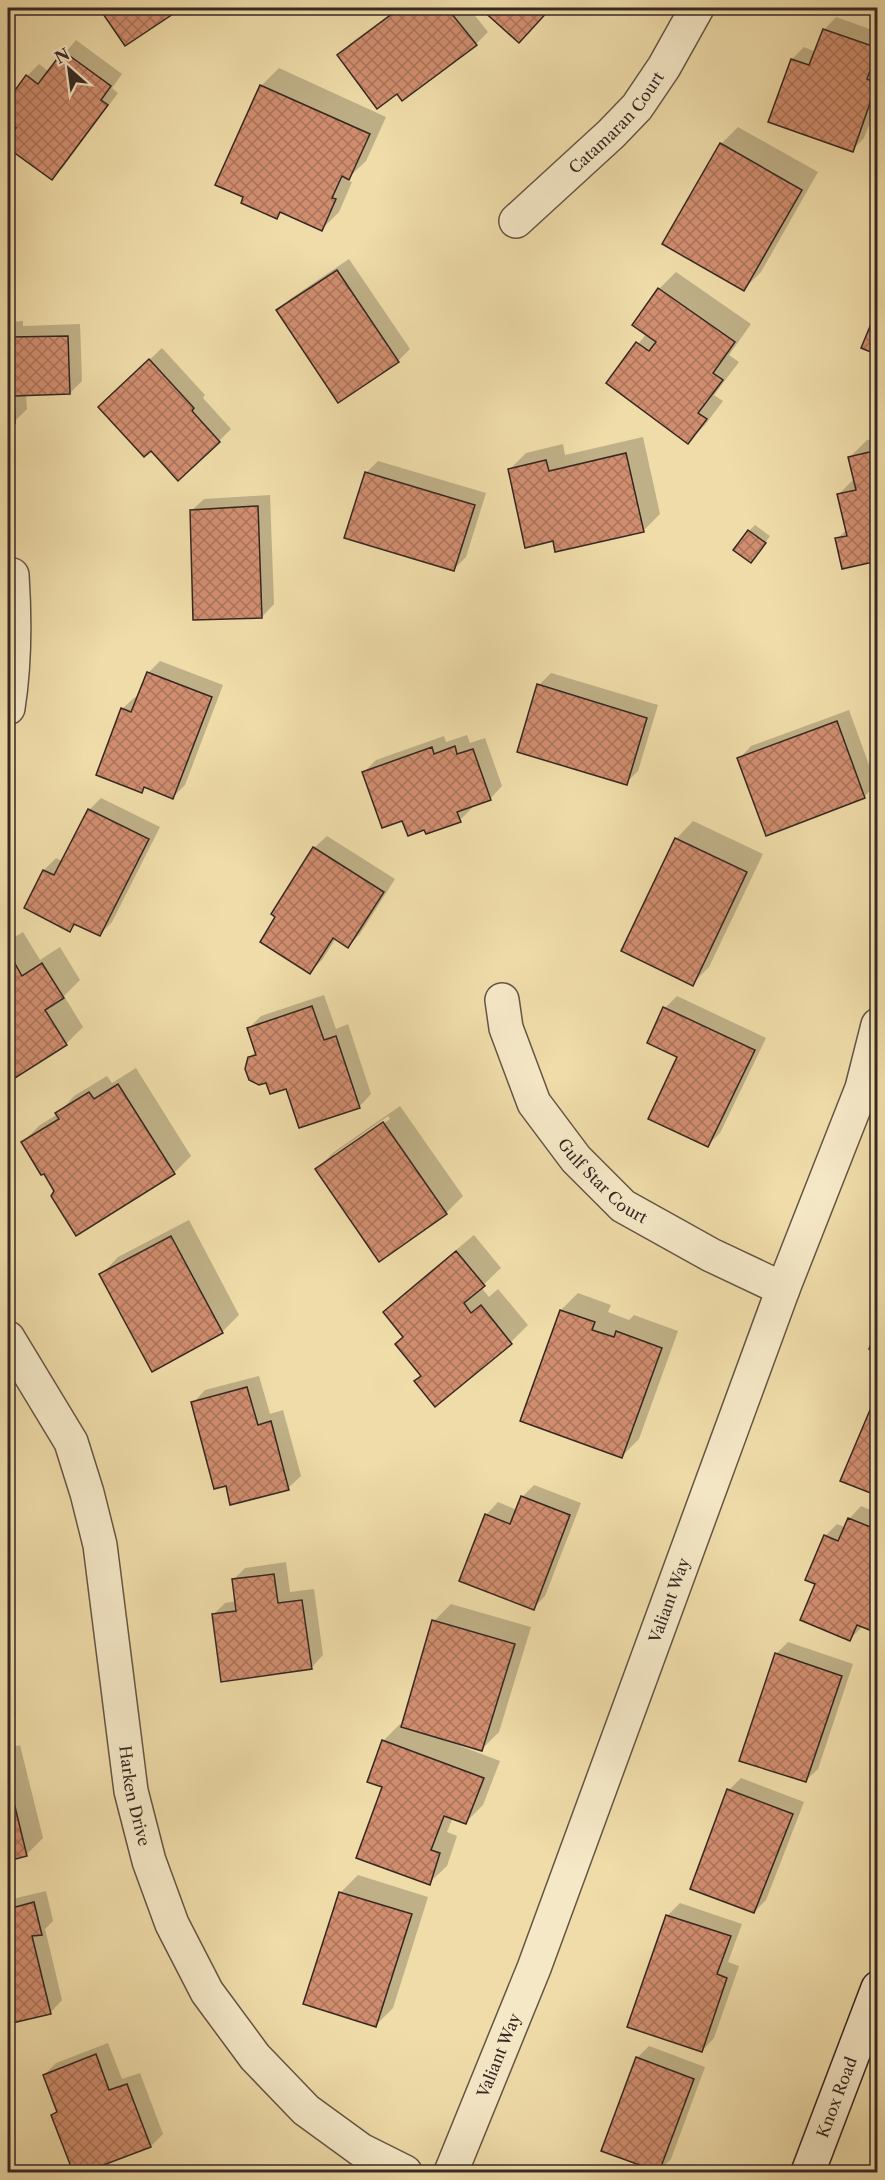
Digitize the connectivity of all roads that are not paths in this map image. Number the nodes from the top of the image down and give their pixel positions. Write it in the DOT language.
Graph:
graph roads {
  1 [pos="697,8"];
  2 [pos="516,221"];
  3 [pos="12,575"];
  4 [pos="8,708"];
  5 [pos="502,1000"];
  6 [pos="878,1025"];
  7 [pos="783,1289"];
  8 [pos="8,1338"];
  9 [pos="878,1989"];
  10 [pos="405,2172"];
  11 [pos="451,2172"];
  12 [pos="808,2172"];
  1 -- 2 [label="street, Catamaran Court"];
  3 -- 4 [label="street"];
  5 -- 7 [label="street, Gulf Star Court"];
  6 -- 7 [label="street, Valiant Way"];
  7 -- 11 [label="street, Valiant Way"];
  8 -- 10 [label="street, Harken Drive"];
  9 -- 12 [label="street, Knox Road"];
}
